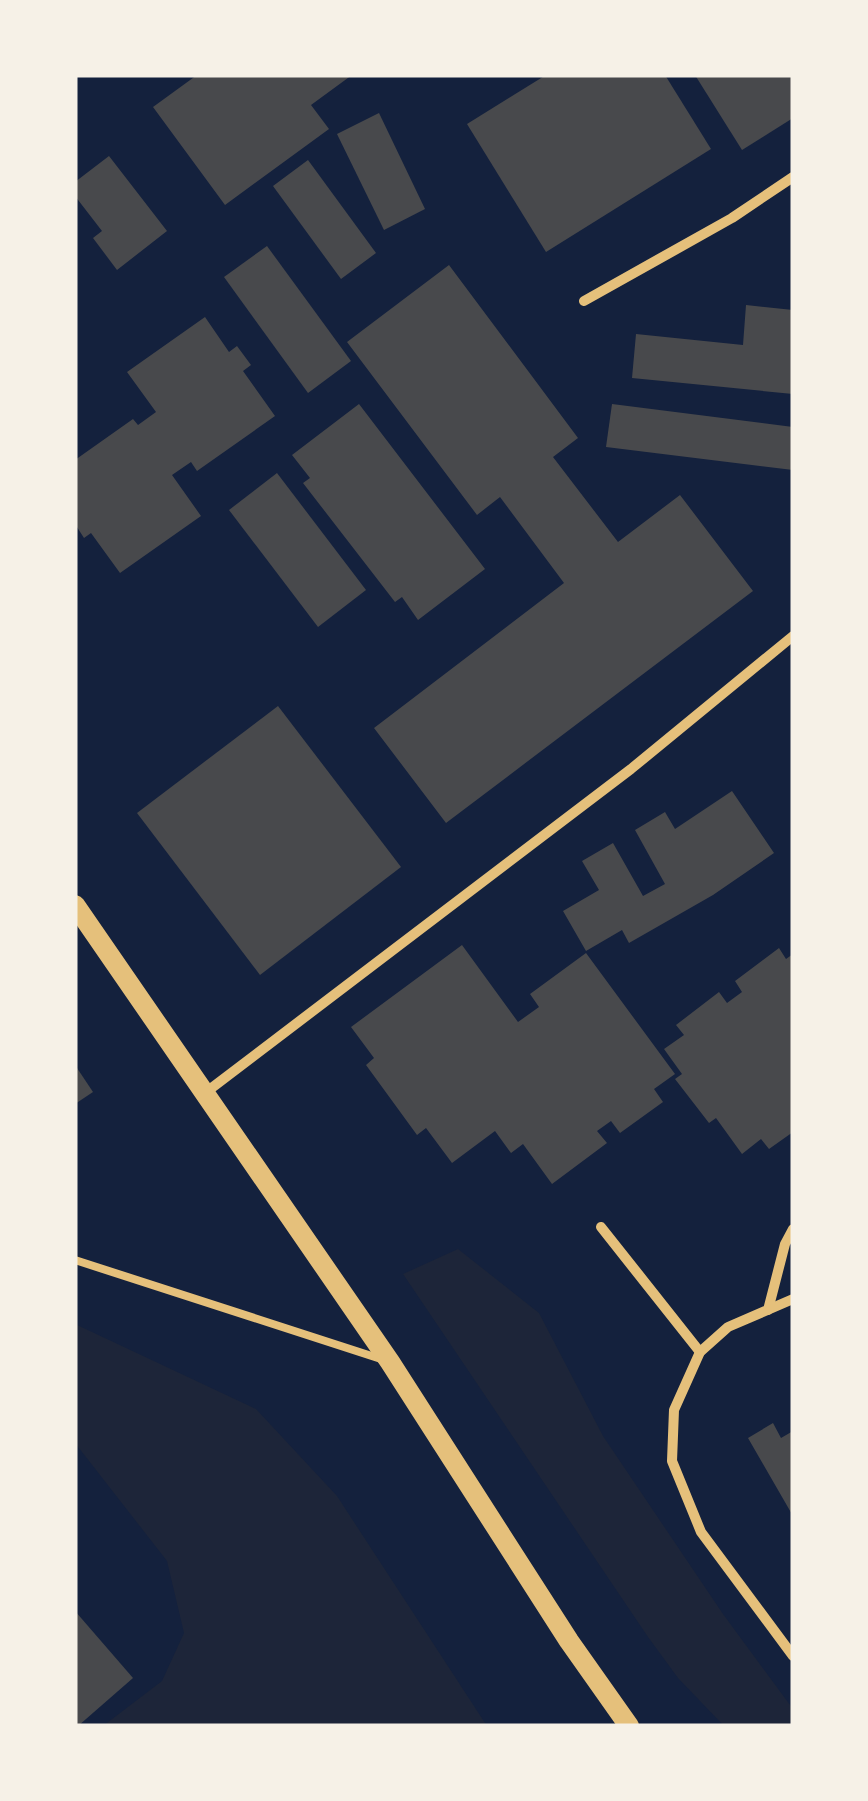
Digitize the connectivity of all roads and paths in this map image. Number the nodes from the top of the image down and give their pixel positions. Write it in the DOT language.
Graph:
graph roads {
  1 [pos="793,177"];
  2 [pos="584,301"];
  3 [pos="793,636"];
  4 [pos="75,905"];
  5 [pos="205,1093"];
  6 [pos="600,1228"];
  7 [pos="793,1229"];
  8 [pos="75,1260"];
  9 [pos="793,1298"];
  10 [pos="768,1310"];
  11 [pos="700,1352"];
  12 [pos="390,1362"];
  13 [pos="793,1656"];
  14 [pos="628,1726"];
  1 -- 2 [label="street"];
  3 -- 5 [label="street"];
  4 -- 5 [label="main road"];
  5 -- 12 [label="main road"];
  6 -- 11 [label="street"];
  7 -- 10 [label="street"];
  8 -- 12 [label="lane"];
  9 -- 10 [label="street"];
  10 -- 11 [label="street"];
  11 -- 13 [label="street"];
  12 -- 14 [label="main road"];
}
